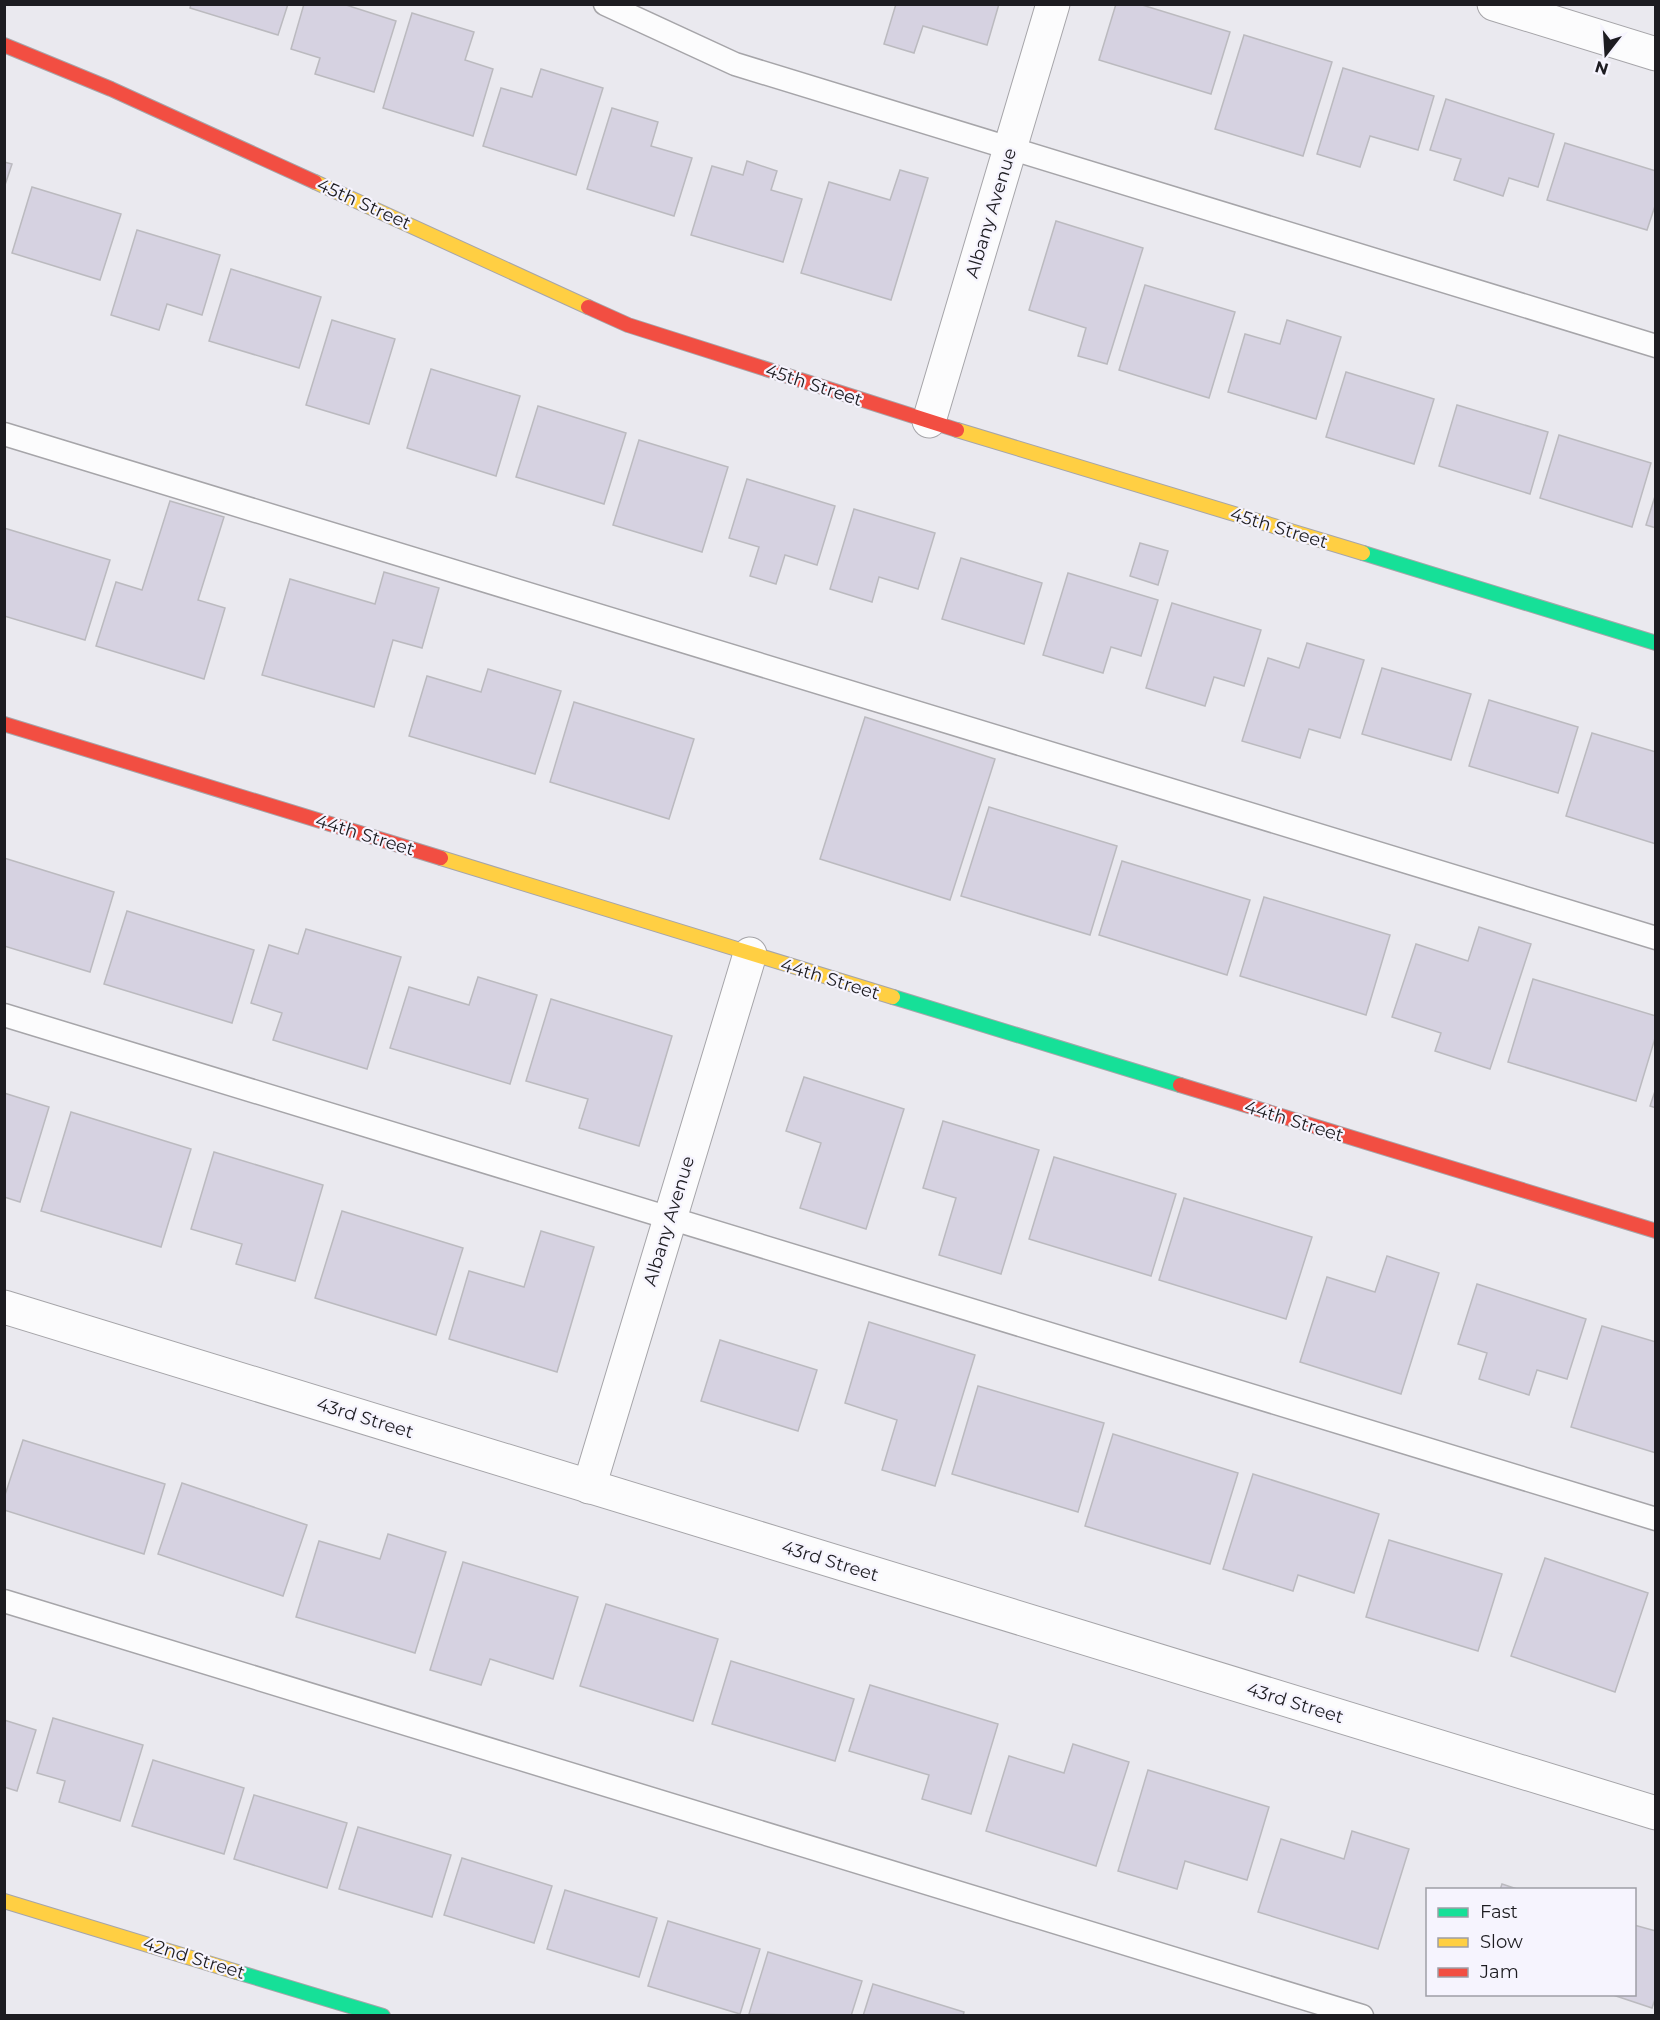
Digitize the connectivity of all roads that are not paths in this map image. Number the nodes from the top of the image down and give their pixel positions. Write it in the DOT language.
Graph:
graph roads {
  1 [pos="605,4"];
  2 [pos="1053,4"];
  3 [pos="1494,4"];
  4 [pos="4,45"];
  5 [pos="1656,54"];
  6 [pos="1010,149"];
  7 [pos="1656,346"];
  8 [pos="929,421"];
  9 [pos="4,434"];
  10 [pos="1656,643"];
  11 [pos="4,724"];
  12 [pos="1656,938"];
  13 [pos="750,954"];
  14 [pos="4,1015"];
  15 [pos="670,1218"];
  16 [pos="1656,1231"];
  17 [pos="4,1307"];
  18 [pos="589,1487"];
  19 [pos="1656,1520"];
  20 [pos="4,1601"];
  21 [pos="1656,1813"];
  22 [pos="4,1901"];
  23 [pos="383,2016"];
  24 [pos="1362,2016"];
  1 -- 6 [label="lane"];
  2 -- 6 [label="street, Albany Avenue"];
  3 -- 5 [label="street"];
  4 -- 8 [label="street, 45th Street"];
  6 -- 7 [label="lane"];
  6 -- 8 [label="street, Albany Avenue"];
  8 -- 10 [label="street, 45th Street"];
  9 -- 12 [label="lane"];
  11 -- 13 [label="street, 44th Street"];
  13 -- 15 [label="street, Albany Avenue"];
  13 -- 16 [label="street, 44th Street"];
  14 -- 15 [label="lane"];
  15 -- 18 [label="street, Albany Avenue"];
  15 -- 19 [label="lane"];
  17 -- 18 [label="street, 43rd Street"];
  18 -- 21 [label="street, 43rd Street"];
  20 -- 24 [label="lane"];
  22 -- 23 [label="street, 42nd Street"];
}
